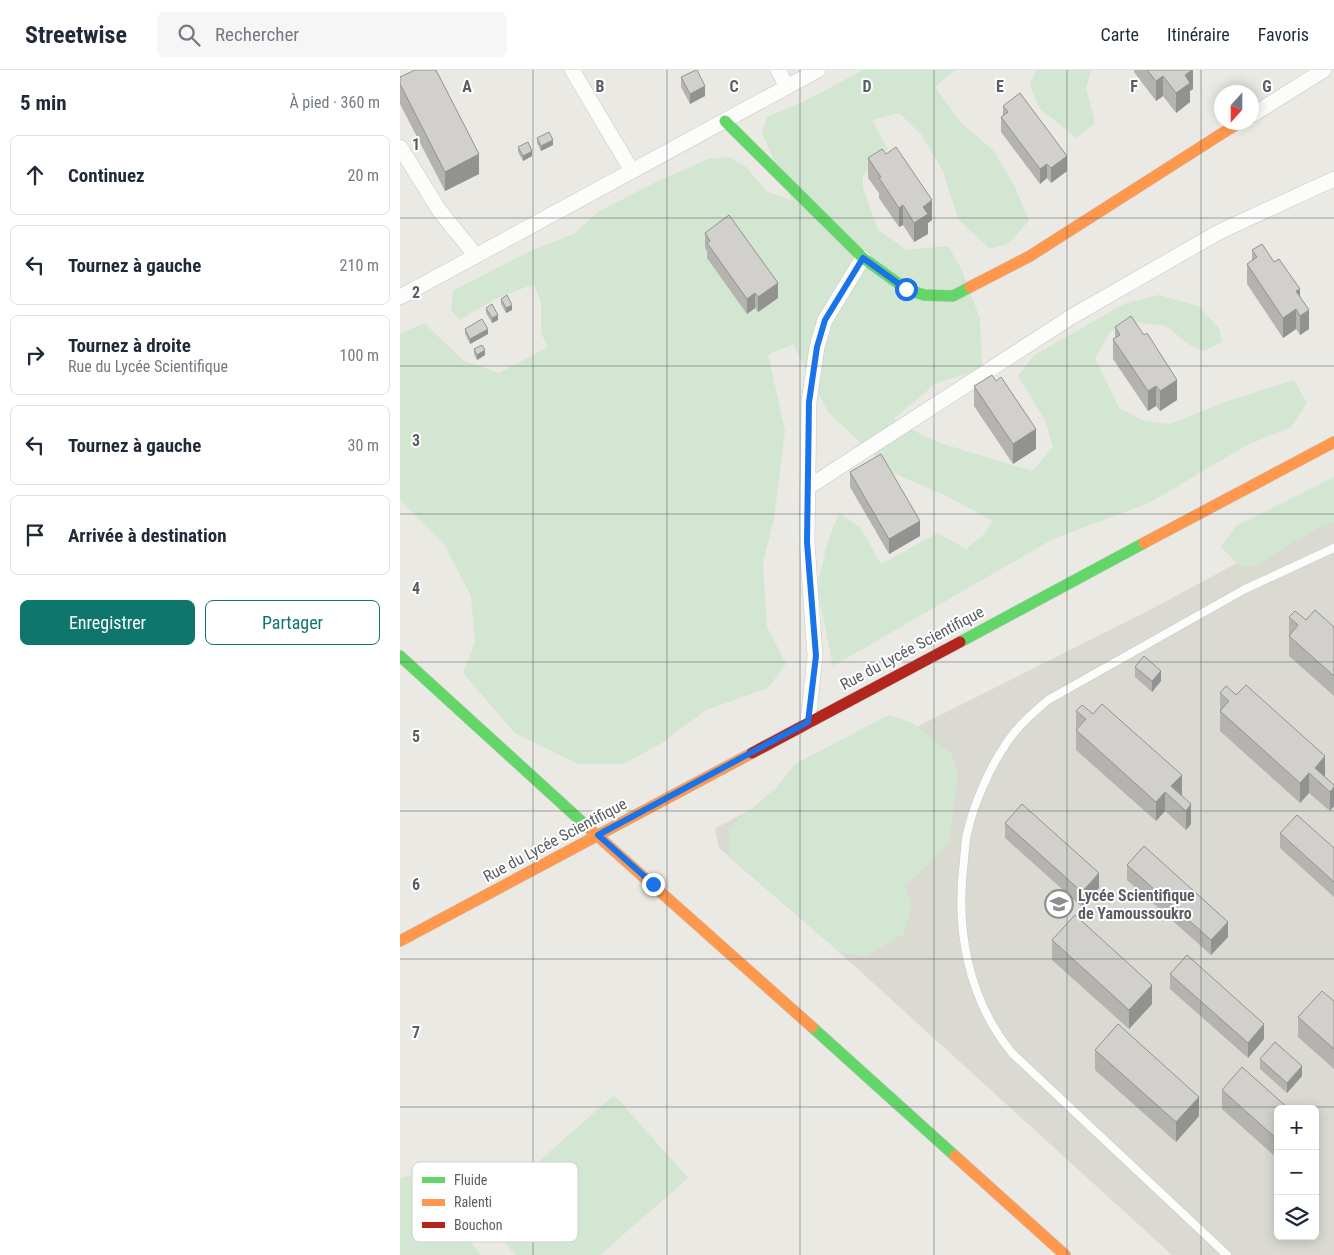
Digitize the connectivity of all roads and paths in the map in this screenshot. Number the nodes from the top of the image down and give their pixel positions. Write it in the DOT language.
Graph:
graph roads {
  1 [pos="572,70"];
  2 [pos="778,70"];
  3 [pos="818,70"];
  4 [pos="1324,70"];
  5 [pos="787,87"];
  6 [pos="1259,111"];
  7 [pos="725,120"];
  8 [pos="1227,130"];
  9 [pos="400,147"];
  10 [pos="632,171"];
  11 [pos="1334,180"];
  12 [pos="476,256"];
  13 [pos="863,258"];
  14 [pos="400,297"];
  15 [pos="1334,442"];
  16 [pos="806,488"];
  17 [pos="1334,548"];
  18 [pos="400,656"];
  19 [pos="808,722"];
  20 [pos="598,835"];
  21 [pos="400,941"];
  22 [pos="1065,1255"];
  23 [pos="1227,1255"];
  1 -- 10 [label="street"];
  2 -- 5 [label="street"];
  3 -- 5 [label="street"];
  4 -- 6 [label="street"];
  5 -- 7 [label="street"];
  7 -- 10 [label="street"];
  7 -- 13 [label="street"];
  8 -- 13 [label="street"];
  9 -- 12 [label="street"];
  10 -- 12 [label="street"];
  11 -- 16 [label="street"];
  12 -- 14 [label="street"];
  13 -- 16 [label="street"];
  15 -- 19 [label="street, Rue du Lycée Scientifique"];
  16 -- 19 [label="street"];
  17 -- 23 [label="lane"];
  18 -- 20 [label="street"];
  19 -- 20 [label="street, Rue du Lycée Scientifique"];
  20 -- 21 [label="street, Rue du Lycée Scientifique"];
  20 -- 22 [label="street"];
}
